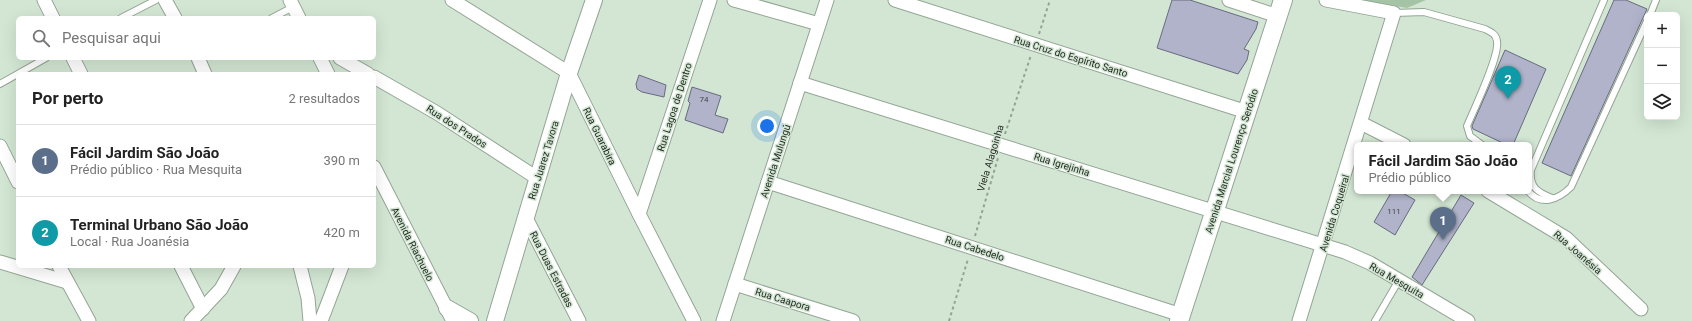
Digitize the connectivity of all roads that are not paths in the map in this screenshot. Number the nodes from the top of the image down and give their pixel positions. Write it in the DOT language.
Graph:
graph roads {
  1 [pos="44,0"];
  2 [pos="156,0"];
  3 [pos="165,0"];
  4 [pos="452,0"];
  5 [pos="594,0"];
  6 [pos="710,0"];
  7 [pos="734,0"];
  8 [pos="827,0"];
  9 [pos="895,0"];
  10 [pos="1229,0"];
  11 [pos="1326,0"];
  12 [pos="1604,0"];
  13 [pos="1656,0"];
  14 [pos="294,8"];
  15 [pos="1281,8"];
  16 [pos="1651,12"];
  17 [pos="1394,13"];
  18 [pos="52,16"];
  19 [pos="125,16"];
  20 [pos="174,16"];
  21 [pos="276,16"];
  22 [pos="819,24"];
  23 [pos="1644,27"];
  24 [pos="42,60"];
  25 [pos="74,60"];
  26 [pos="199,60"];
  27 [pos="321,60"];
  28 [pos="344,60"];
  29 [pos="21,72"];
  30 [pos="80,72"];
  31 [pos="204,72"];
  32 [pos="327,72"];
  33 [pos="364,72"];
  34 [pos="569,73"];
  35 [pos="16,75"];
  36 [pos="376,78"];
  37 [pos="800,83"];
  38 [pos="0,84"];
  39 [pos="1248,112"];
  40 [pos="1361,123"];
  41 [pos="1355,142"];
  42 [pos="1398,142"];
  43 [pos="1478,142"];
  44 [pos="1354,146"];
  45 [pos="1,148"];
  46 [pos="1532,168"];
  47 [pos="376,171"];
  48 [pos="16,178"];
  49 [pos="537,178"];
  50 [pos="768,182"];
  51 [pos="1532,184"];
  52 [pos="1493,194"];
  53 [pos="1531,194"];
  54 [pos="1552,198"];
  55 [pos="1214,212"];
  56 [pos="639,214"];
  57 [pos="526,218"];
  58 [pos="1324,245"];
  59 [pos="0,262"];
  60 [pos="16,267"];
  61 [pos="20,268"];
  62 [pos="60,268"];
  63 [pos="182,268"];
  64 [pos="233,268"];
  65 [pos="300,268"];
  66 [pos="341,268"];
  67 [pos="1399,280"];
  68 [pos="67,282"];
  69 [pos="735,284"];
  70 [pos="203,309"];
  71 [pos="1641,309"];
  72 [pos="450,315"];
  73 [pos="492,318"];
  74 [pos="1180,318"];
  75 [pos="89,321"];
  76 [pos="191,321"];
  77 [pos="310,321"];
  78 [pos="321,321"];
  79 [pos="470,321"];
  80 [pos="579,321"];
  81 [pos="694,321"];
  82 [pos="722,321"];
  83 [pos="853,321"];
  84 [pos="1299,321"];
  85 [pos="1376,321"];
  86 [pos="1468,321"];
  1 -- 18 [label="street"];
  2 -- 19 [label="lane"];
  3 -- 20 [label="street"];
  4 -- 34 [label="street"];
  5 -- 34 [label="street, Rua Juarez Tavora"];
  6 -- 56 [label="street, Rua Lagoa de Dentro"];
  7 -- 22 [label="street"];
  8 -- 22 [label="street, Avenida Mulungú"];
  9 -- 39 [label="street, Rua Cruz do Espírito Santo"];
  10 -- 15 [label="street"];
  11 -- 17 [label="street"];
  12 -- 46 [label="lane"];
  13 -- 16 [label="lane"];
  14 -- 21 [label="lane"];
  15 -- 39 [label="main road, Avenida Marcial Lourenço Seródio"];
  17 -- 40 [label="street, Avenida Coqueiral"];
  17 -- 43 [label="lane"];
  22 -- 37 [label="street, Avenida Mulungú"];
  23 -- 54 [label="lane"];
  24 -- 29 [label="lane"];
  25 -- 30 [label="street"];
  26 -- 31 [label="street"];
  27 -- 32 [label="street"];
  28 -- 33 [label="street"];
  34 -- 49 [label="street, Rua Juarez Tavora"];
  34 -- 56 [label="street, Rua Guarabira"];
  35 -- 38 [label="lane"];
  36 -- 49 [label="street, Rua dos Prados"];
  37 -- 50 [label="street, Avenida Mulungú"];
  37 -- 55 [label="street, Rua Igrejinha"];
  39 -- 55 [label="main road, Avenida Marcial Lourenço Seródio"];
  40 -- 41 [label="street, Avenida Coqueiral"];
  40 -- 42 [label="street"];
  44 -- 58 [label="street, Avenida Coqueiral"];
  45 -- 48 [label="street"];
  47 -- 72 [label="street, Avenida Riachuelo"];
  49 -- 57 [label="street, Rua Juarez Tavora"];
  50 -- 69 [label="street, Avenida Mulungú"];
  50 -- 74 [label="street, Rua Cabedelo"];
  51 -- 54 [label="lane"];
  52 -- 71 [label="street, Rua Joanésia"];
  53 -- 54 [label="lane"];
  55 -- 58 [label="street, Rua Igrejinha"];
  55 -- 74 [label="main road, Avenida Marcial Lourenço Seródio"];
  56 -- 81 [label="street, Rua Guarabira"];
  57 -- 73 [label="street, Rua Juarez Tavora"];
  57 -- 80 [label="street, Rua Duas Estradas"];
  58 -- 67 [label="street, Rua Mesquita"];
  58 -- 84 [label="street, Avenida Coqueiral"];
  59 -- 60 [label="street"];
  61 -- 68 [label="street"];
  62 -- 68 [label="street"];
  63 -- 70 [label="street"];
  64 -- 70 [label="street"];
  65 -- 77 [label="street"];
  66 -- 78 [label="street"];
  67 -- 85 [label="lane"];
  67 -- 86 [label="street, Rua Mesquita"];
  68 -- 75 [label="street"];
  69 -- 82 [label="street, Avenida Mulungú"];
  69 -- 83 [label="street, Rua Caapora"];
  70 -- 76 [label="street"];
  72 -- 79 [label="street"];
}
